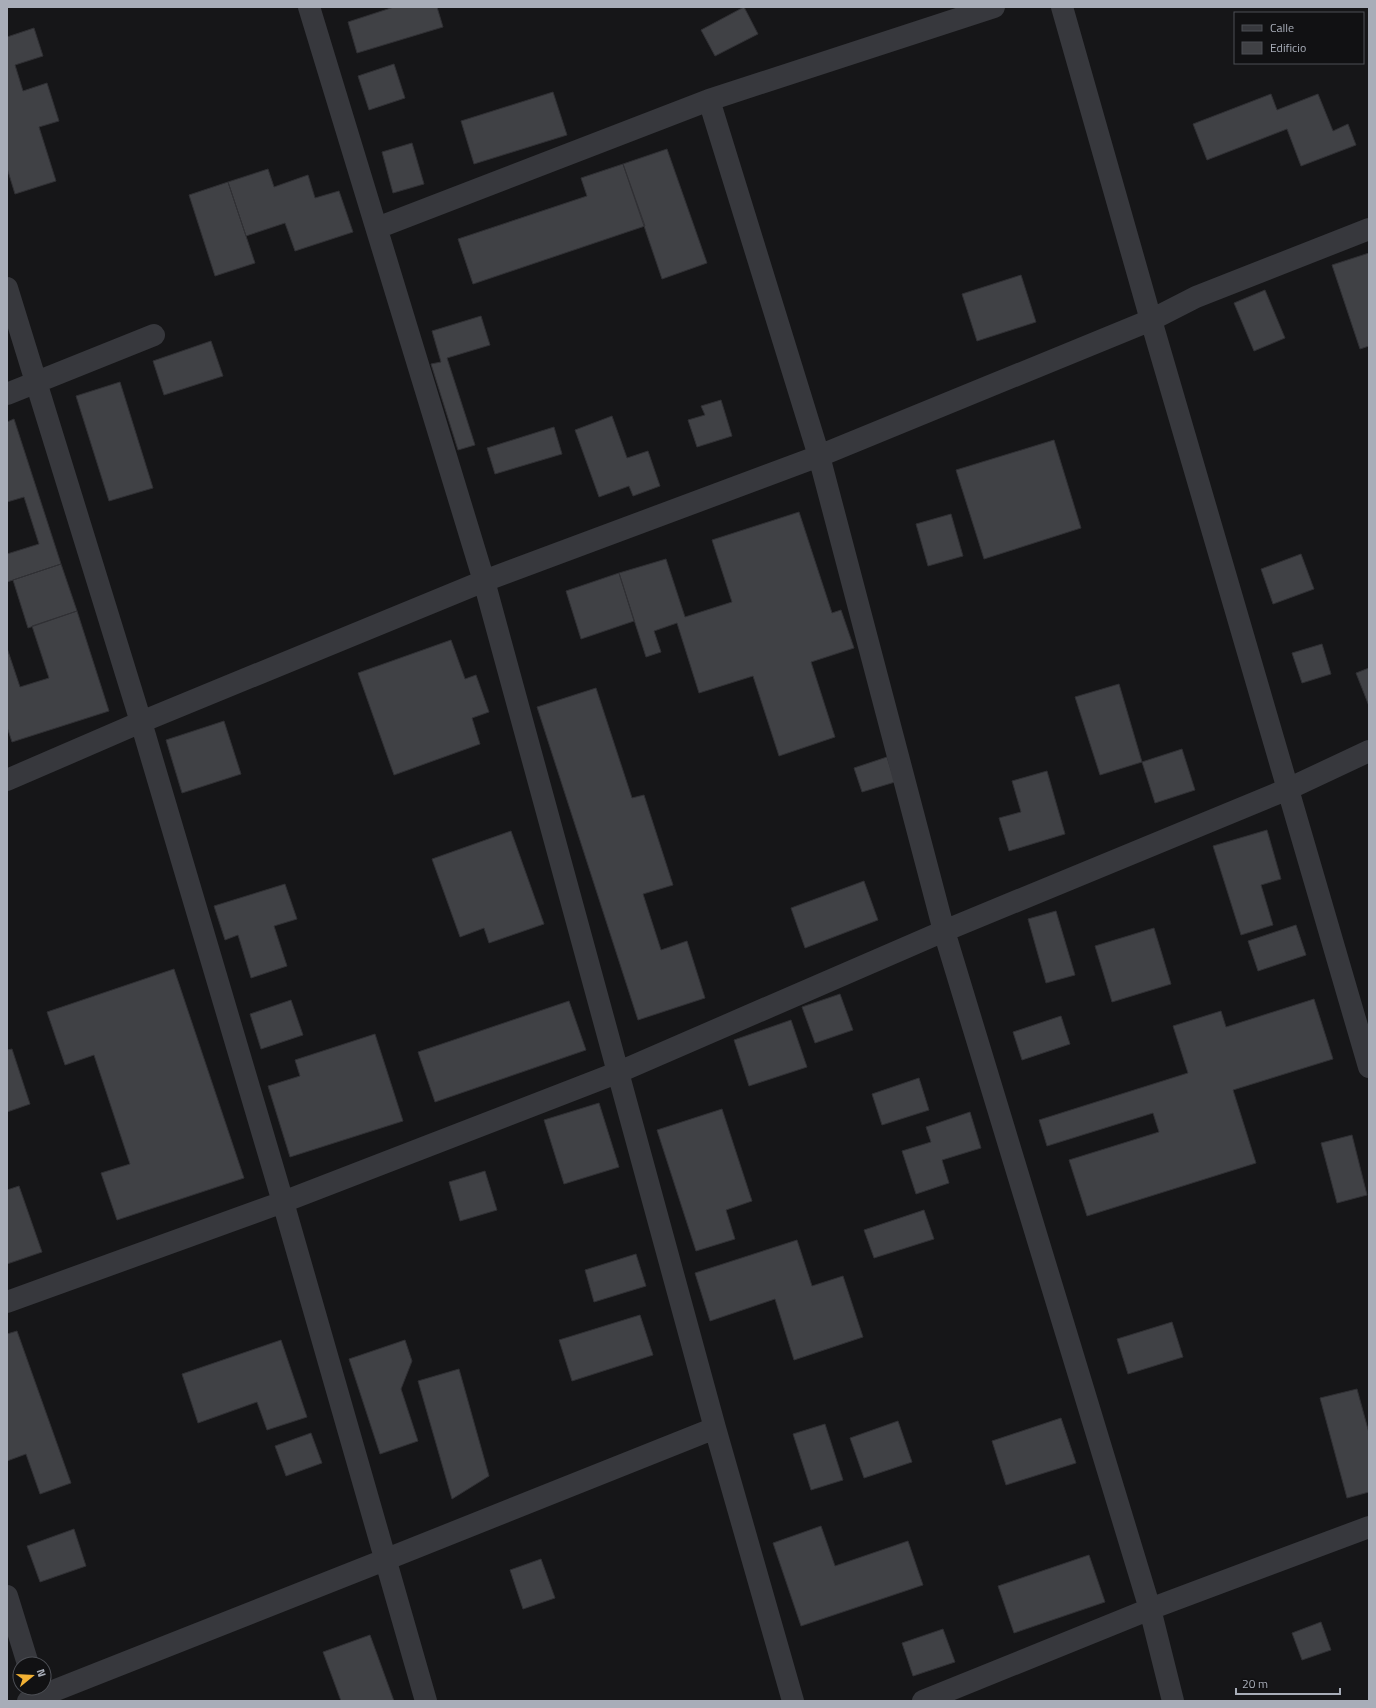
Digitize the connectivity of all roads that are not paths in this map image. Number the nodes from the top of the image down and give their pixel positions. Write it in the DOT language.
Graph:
graph roads {
  1 [pos="309,7"];
  2 [pos="994,7"];
  3 [pos="1062,7"];
  4 [pos="709,100"];
  5 [pos="377,228"];
  6 [pos="1369,229"];
  7 [pos="7,288"];
  8 [pos="1151,320"];
  9 [pos="154,335"];
  10 [pos="35,383"];
  11 [pos="7,394"];
  12 [pos="819,456"];
  13 [pos="484,581"];
  14 [pos="141,722"];
  15 [pos="1369,751"];
  16 [pos="7,780"];
  17 [pos="1288,788"];
  18 [pos="944,932"];
  19 [pos="1369,1067"];
  20 [pos="619,1072"];
  21 [pos="283,1202"];
  22 [pos="7,1302"];
  23 [pos="715,1428"];
  24 [pos="1369,1527"];
  25 [pos="387,1560"];
  26 [pos="7,1596"];
  27 [pos="1150,1609"];
  28 [pos="26,1656"];
  29 [pos="35,1697"];
  30 [pos="426,1701"];
  31 [pos="793,1701"];
  32 [pos="924,1701"];
  33 [pos="1173,1701"];
  1 -- 5 [label="street"];
  2 -- 4 [label="street"];
  3 -- 8 [label="street"];
  4 -- 5 [label="street"];
  4 -- 12 [label="street"];
  5 -- 13 [label="street"];
  6 -- 8 [label="street"];
  7 -- 10 [label="street"];
  8 -- 12 [label="street"];
  8 -- 17 [label="street"];
  9 -- 10 [label="street"];
  10 -- 11 [label="street"];
  10 -- 14 [label="street"];
  12 -- 13 [label="street"];
  12 -- 18 [label="street"];
  13 -- 14 [label="street"];
  13 -- 20 [label="street"];
  14 -- 16 [label="street"];
  14 -- 21 [label="street"];
  15 -- 17 [label="street"];
  17 -- 18 [label="street"];
  17 -- 19 [label="street"];
  18 -- 20 [label="street"];
  18 -- 27 [label="street"];
  20 -- 21 [label="street"];
  20 -- 23 [label="street"];
  21 -- 22 [label="street"];
  21 -- 25 [label="street"];
  23 -- 25 [label="street"];
  23 -- 31 [label="street"];
  24 -- 27 [label="street"];
  25 -- 29 [label="street"];
  25 -- 30 [label="street"];
  26 -- 28 [label="street"];
  27 -- 32 [label="street"];
  27 -- 33 [label="street"];
}
